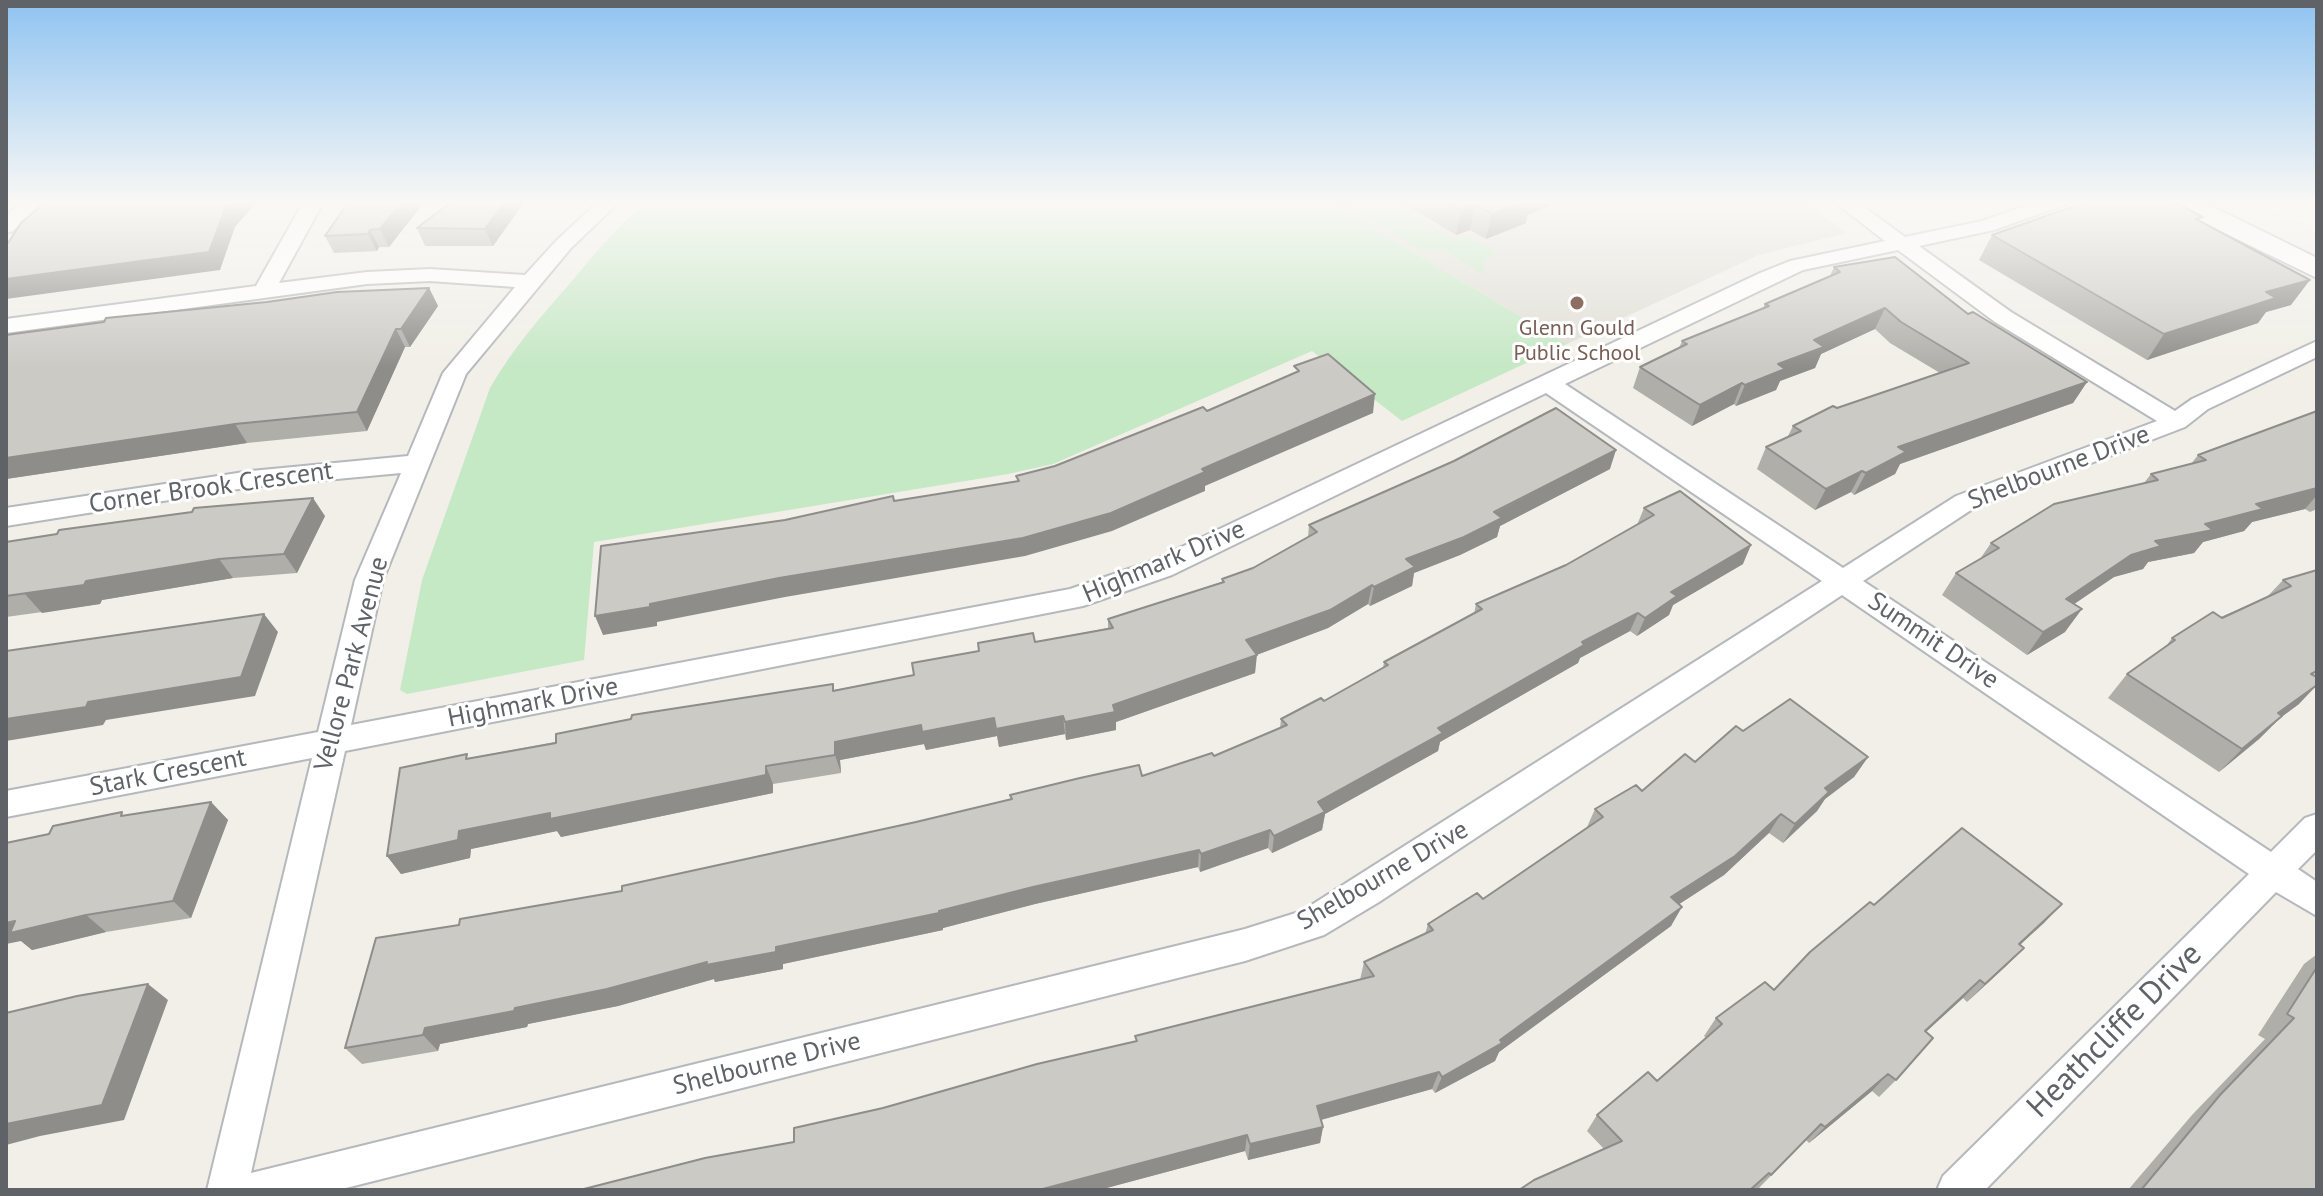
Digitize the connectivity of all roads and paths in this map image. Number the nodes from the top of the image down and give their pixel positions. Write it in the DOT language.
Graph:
graph roads {
  1 [pos="283,257"];
  2 [pos="553,257"];
  3 [pos="1838,257"];
  4 [pos="1920,257"];
  5 [pos="2292,257"];
  6 [pos="2317,269"];
  7 [pos="530,282"];
  8 [pos="264,292"];
  9 [pos="6,326"];
  10 [pos="2317,348"];
  11 [pos="1548,383"];
  12 [pos="2176,422"];
  13 [pos="417,463"];
  14 [pos="6,517"];
  15 [pos="1844,580"];
  16 [pos="330,742"];
  17 [pos="6,804"];
  18 [pos="2317,828"];
  19 [pos="2273,871"];
  20 [pos="2317,901"];
  21 [pos="227,1190"];
  22 [pos="258,1190"];
  23 [pos="1957,1190"];
  1 -- 8 [label="street"];
  2 -- 7 [label="street, Vellore Park Avenue"];
  3 -- 11 [label="street, Highmark Drive"];
  4 -- 12 [label="street"];
  5 -- 6 [label="street"];
  7 -- 8 [label="street"];
  7 -- 13 [label="street, Vellore Park Avenue"];
  8 -- 9 [label="street"];
  10 -- 12 [label="street, Shelbourne Drive"];
  11 -- 15 [label="street, Summit Drive"];
  11 -- 16 [label="street, Highmark Drive"];
  12 -- 15 [label="street, Shelbourne Drive"];
  13 -- 14 [label="street, Corner Brook Crescent"];
  13 -- 16 [label="street, Vellore Park Avenue"];
  15 -- 19 [label="street, Summit Drive"];
  15 -- 22 [label="street, Shelbourne Drive"];
  16 -- 17 [label="street, Stark Crescent"];
  16 -- 21 [label="street, Vellore Park Avenue"];
  18 -- 19 [label="street, Heathcliffe Drive"];
  19 -- 20 [label="street, Summit Drive"];
  19 -- 23 [label="street, Heathcliffe Drive"];
}
